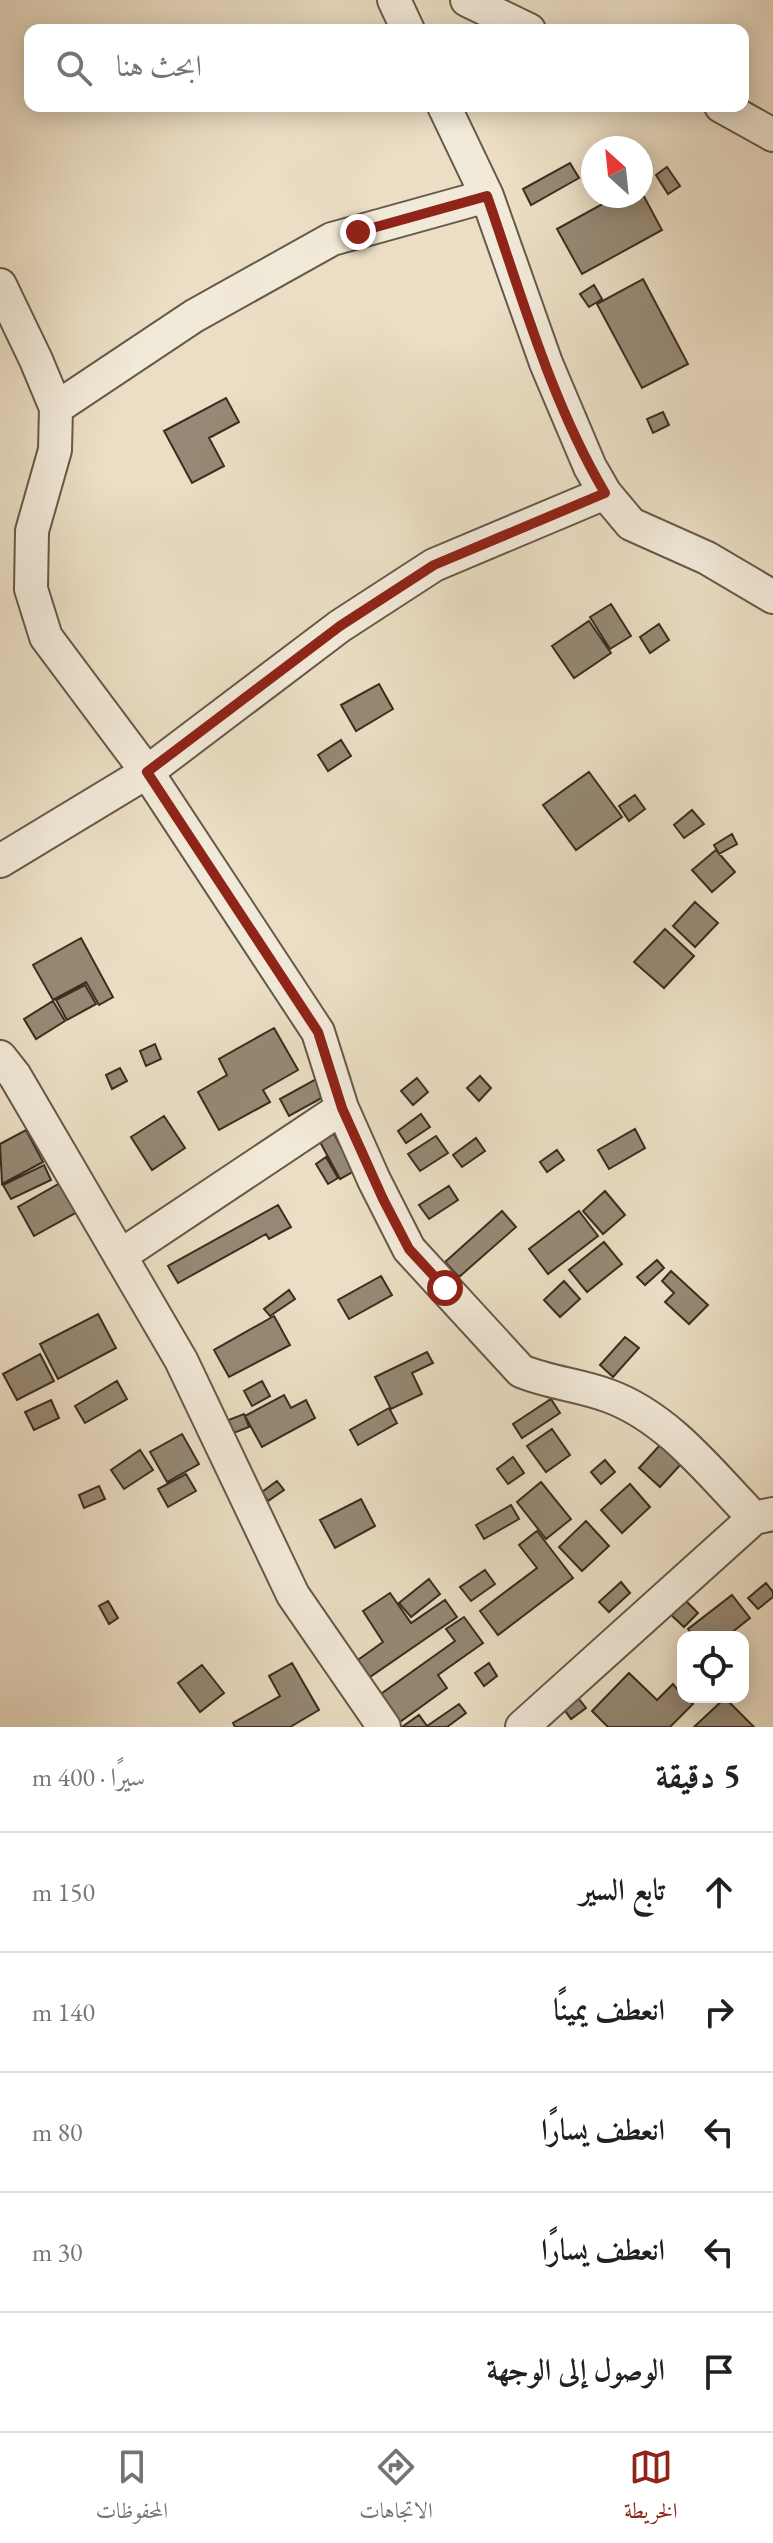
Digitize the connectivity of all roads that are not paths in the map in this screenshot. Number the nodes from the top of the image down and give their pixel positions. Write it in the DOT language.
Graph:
graph roads {
  1 [pos="394,0"];
  2 [pos="467,0"];
  3 [pos="405,24"];
  4 [pos="517,24"];
  5 [pos="447,112"];
  6 [pos="732,112"];
  7 [pos="773,135"];
  8 [pos="487,196"];
  9 [pos="0,285"];
  10 [pos="56,408"];
  11 [pos="605,493"];
  12 [pos="773,597"];
  13 [pos="147,772"];
  14 [pos="0,861"];
  15 [pos="0,1057"];
  16 [pos="342,1108"];
  17 [pos="120,1256"];
  18 [pos="763,1516"];
  19 [pos="384,1727"];
  20 [pos="522,1727"];
  1 -- 3 [label="street"];
  2 -- 4 [label="street"];
  5 -- 8 [label="street"];
  6 -- 7 [label="street"];
  8 -- 10 [label="street"];
  8 -- 11 [label="street"];
  9 -- 10 [label="street"];
  10 -- 13 [label="street"];
  11 -- 12 [label="street"];
  11 -- 13 [label="street"];
  13 -- 14 [label="street"];
  13 -- 16 [label="street"];
  15 -- 17 [label="street"];
  16 -- 17 [label="street"];
  16 -- 18 [label="street"];
  17 -- 19 [label="street"];
  18 -- 20 [label="street"];
}
